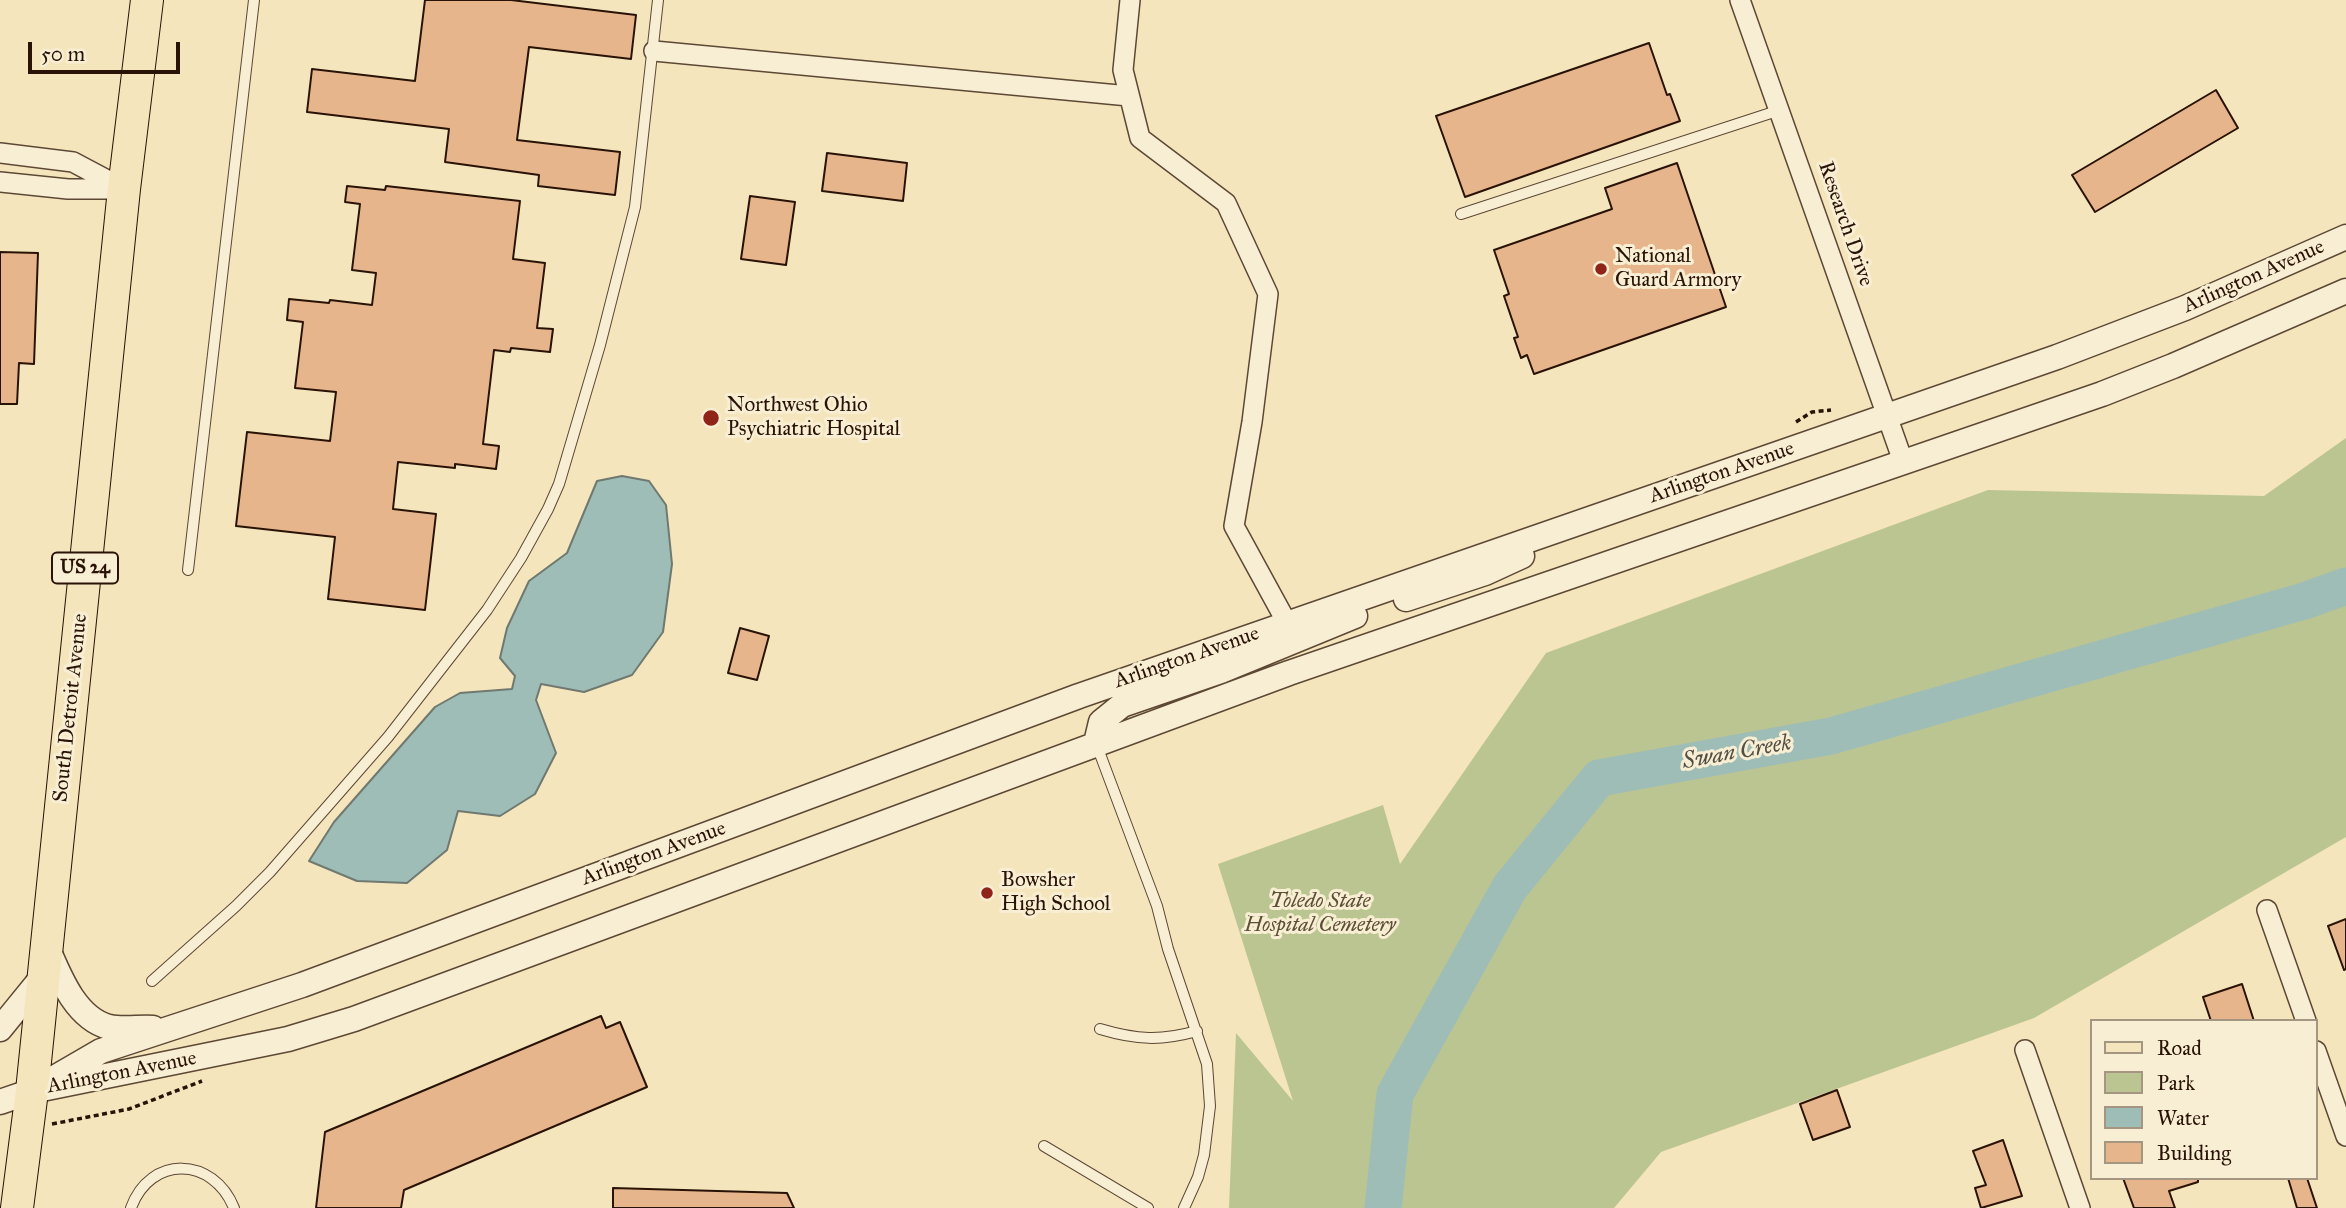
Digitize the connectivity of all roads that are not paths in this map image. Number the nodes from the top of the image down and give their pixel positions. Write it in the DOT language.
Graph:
graph roads {
  1 [pos="147,0"];
  2 [pos="254,0"];
  3 [pos="659,0"];
  4 [pos="1130,0"];
  5 [pos="1740,0"];
  6 [pos="654,51"];
  7 [pos="1129,96"];
  8 [pos="1781,110"];
  9 [pos="0,153"];
  10 [pos="0,182"];
  11 [pos="124,189"];
  12 [pos="1461,214"];
  13 [pos="2346,237"];
  14 [pos="2346,291"];
  15 [pos="1888,416"];
  16 [pos="1904,464"];
  17 [pos="1620,508"];
  18 [pos="188,570"];
  19 [pos="1287,623"];
  20 [pos="1096,743"];
  21 [pos="2267,910"];
  22 [pos="45,961"];
  23 [pos="152,981"];
  24 [pos="2304,1019"];
  25 [pos="172,1028"];
  26 [pos="0,1029"];
  27 [pos="1100,1029"];
  28 [pos="1197,1031"];
  29 [pos="2025,1049"];
  30 [pos="2318,1057"];
  31 [pos="32,1091"];
  32 [pos="0,1102"];
  33 [pos="2346,1136"];
  34 [pos="1044,1146"];
  35 [pos="17,1208"];
  36 [pos="131,1208"];
  37 [pos="234,1208"];
  38 [pos="1148,1208"];
  39 [pos="1184,1208"];
  40 [pos="2080,1208"];
  1 -- 11 [label="main road, South Detroit Avenue / US 24"];
  2 -- 18 [label="lane"];
  3 -- 6 [label="lane"];
  4 -- 7 [label="street"];
  5 -- 8 [label="street, Research Drive"];
  6 -- 7 [label="street"];
  6 -- 23 [label="lane"];
  7 -- 19 [label="street"];
  8 -- 12 [label="lane"];
  8 -- 15 [label="street, Research Drive"];
  9 -- 11 [label="street"];
  10 -- 11 [label="street"];
  11 -- 22 [label="main road, South Detroit Avenue / US 24"];
  13 -- 15 [label="street, Arlington Avenue"];
  14 -- 16 [label="street, Arlington Avenue"];
  15 -- 16 [label="street, Research Drive"];
  15 -- 17 [label="street, Arlington Avenue"];
  16 -- 20 [label="street, Arlington Avenue"];
  17 -- 19 [label="street, Arlington Avenue"];
  17 -- 20 [label="street"];
  19 -- 25 [label="street, Arlington Avenue"];
  20 -- 28 [label="lane"];
  20 -- 31 [label="street, Arlington Avenue"];
  21 -- 24 [label="street"];
  22 -- 25 [label="street"];
  22 -- 26 [label="street"];
  22 -- 31 [label="main road, South Detroit Avenue / US 24"];
  25 -- 31 [label="street, Arlington Avenue"];
  27 -- 28 [label="lane"];
  28 -- 39 [label="lane"];
  29 -- 40 [label="street"];
  30 -- 33 [label="street"];
  31 -- 32 [label="street, Arlington Avenue"];
  31 -- 35 [label="main road, South Detroit Avenue / US 24"];
  34 -- 38 [label="lane"];
  36 -- 37 [label="lane"];
}
